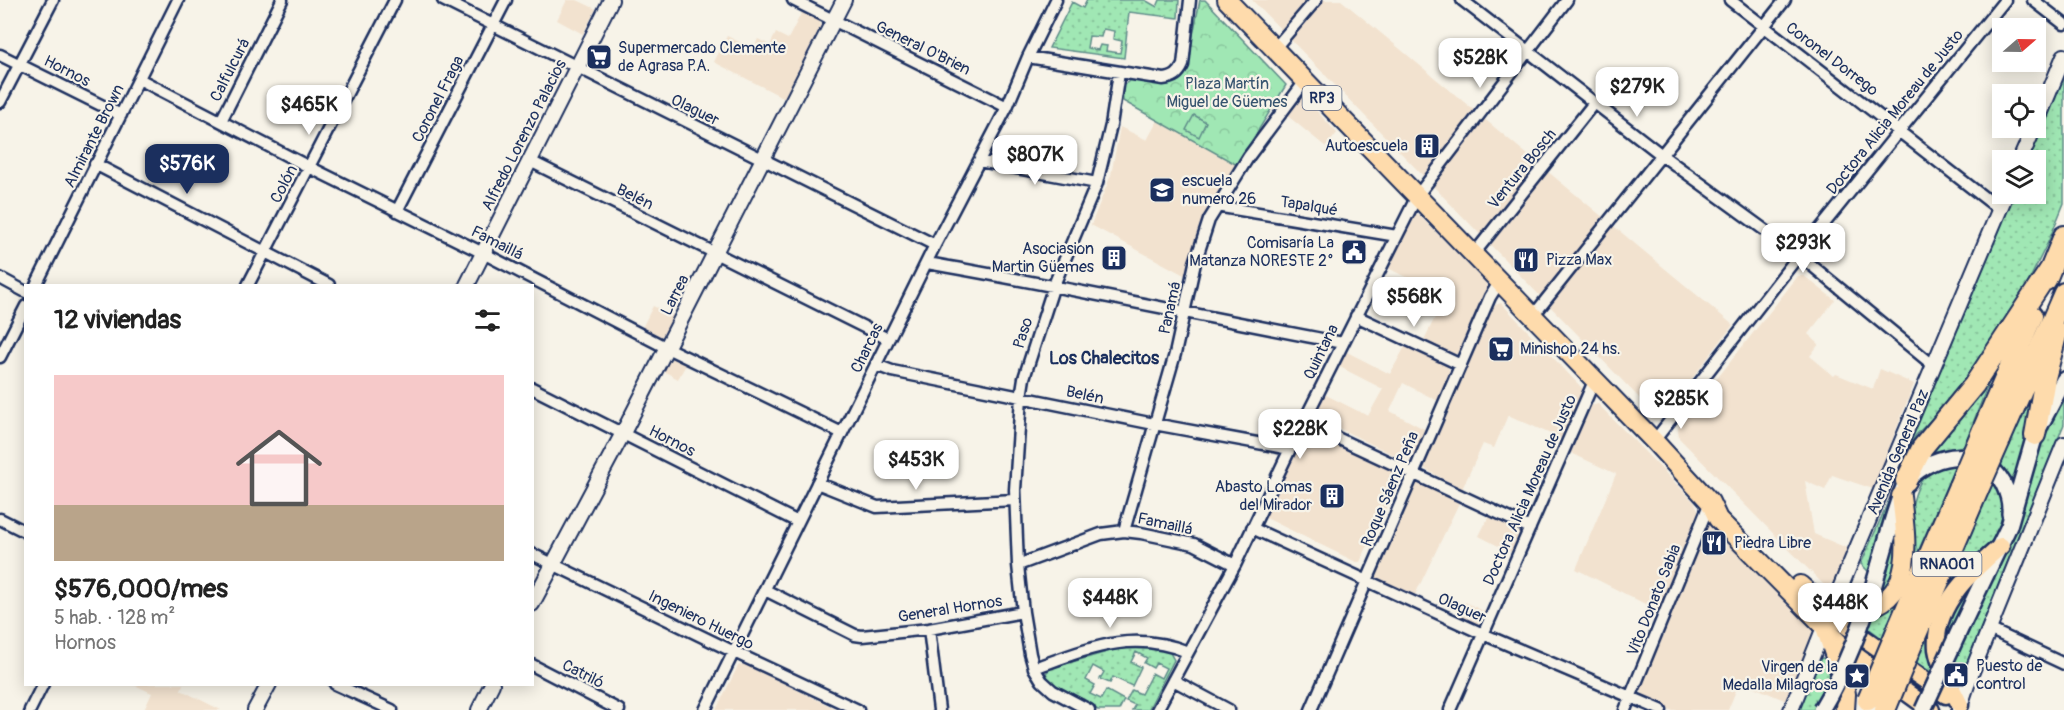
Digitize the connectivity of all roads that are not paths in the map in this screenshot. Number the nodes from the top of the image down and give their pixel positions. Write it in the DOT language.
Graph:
graph roads {
  1 [pos="53,0"];
  2 [pos="178,0"];
  3 [pos="282,0"];
  4 [pos="395,0"];
  5 [pos="443,0"];
  6 [pos="506,0"];
  7 [pos="611,0"];
  8 [pos="793,0"];
  9 [pos="844,0"];
  10 [pos="1056,0"];
  11 [pos="1190,0"];
  12 [pos="1227,0"];
  13 [pos="1316,0"];
  14 [pos="1462,0"];
  15 [pos="1567,0"];
  16 [pos="1730,0"];
  17 [pos="1785,0"];
  18 [pos="2005,0"];
  19 [pos="2033,0"];
  20 [pos="834,21"];
  21 [pos="2064,24"];
  22 [pos="494,25"];
  23 [pos="1765,26"];
  24 [pos="1275,48"];
  25 [pos="1527,51"];
  26 [pos="0,55"];
  27 [pos="2064,56"];
  28 [pos="1028,57"];
  29 [pos="20,64"];
  30 [pos="577,68"];
  31 [pos="1119,73"];
  32 [pos="139,79"];
  33 [pos="1306,80"];
  34 [pos="2046,99"];
  35 [pos="0,102"];
  36 [pos="1594,103"];
  37 [pos="1007,107"];
  38 [pos="121,115"];
  39 [pos="221,121"];
  40 [pos="1899,130"];
  41 [pos="1663,156"];
  42 [pos="763,160"];
  43 [pos="979,160"];
  44 [pos="530,162"];
  45 [pos="95,164"];
  46 [pos="309,167"];
  47 [pos="1097,183"];
  48 [pos="1417,196"];
  49 [pos="2001,204"];
  50 [pos="1216,206"];
  51 [pos="1999,209"];
  52 [pos="397,211"];
  53 [pos="1397,236"];
  54 [pos="2064,236"];
  55 [pos="935,245"];
  56 [pos="265,252"];
  57 [pos="483,252"];
  58 [pos="715,254"];
  59 [pos="1473,255"];
  60 [pos="1799,255"];
  61 [pos="927,263"];
  62 [pos="2051,268"];
  63 [pos="0,278"];
  64 [pos="1500,281"];
  65 [pos="36,284"];
  66 [pos="249,284"];
  67 [pos="327,284"];
  68 [pos="467,284"];
  69 [pos="1054,285"];
  70 [pos="24,291"];
  71 [pos="2064,293"];
  72 [pos="2064,302"];
  73 [pos="24,308"];
  74 [pos="1185,314"];
  75 [pos="1356,316"];
  76 [pos="1533,316"];
  77 [pos="888,339"];
  78 [pos="1343,343"];
  79 [pos="667,348"];
  80 [pos="0,357"];
  81 [pos="876,365"];
  82 [pos="1461,365"];
  83 [pos="1934,366"];
  84 [pos="2064,380"];
  85 [pos="1596,382"];
  86 [pos="534,389"];
  87 [pos="1021,397"];
  88 [pos="1303,422"];
  89 [pos="1154,424"];
  90 [pos="623,433"];
  91 [pos="842,433"];
  92 [pos="2035,435"];
  93 [pos="1654,441"];
  94 [pos="2064,444"];
  95 [pos="1290,449"];
  96 [pos="1414,473"];
  97 [pos="818,483"];
  98 [pos="1903,488"];
  99 [pos="1015,501"];
  100 [pos="1710,502"];
  101 [pos="0,519"];
  102 [pos="798,522"];
  103 [pos="2009,526"];
  104 [pos="1252,528"];
  105 [pos="1530,528"];
  106 [pos="24,531"];
  107 [pos="1124,531"];
  108 [pos="2001,546"];
  109 [pos="534,555"];
  110 [pos="553,564"];
  111 [pos="1018,565"];
  112 [pos="1235,565"];
  113 [pos="1367,581"];
  114 [pos="765,590"];
  115 [pos="534,600"];
  116 [pos="1023,612"];
  117 [pos="1827,620"];
  118 [pos="929,629"];
  119 [pos="1989,629"];
  120 [pos="1483,634"];
  121 [pos="734,652"];
  122 [pos="1188,652"];
  123 [pos="2064,664"];
  124 [pos="534,666"];
  125 [pos="1034,668"];
  126 [pos="1173,680"];
  127 [pos="42,686"];
  128 [pos="268,686"];
  129 [pos="339,686"];
  130 [pos="491,686"];
  131 [pos="1631,697"];
  132 [pos="1872,707"];
  133 [pos="1962,708"];
  134 [pos="30,710"];
  135 [pos="255,710"];
  136 [pos="392,710"];
  137 [pos="479,710"];
  138 [pos="619,710"];
  139 [pos="705,710"];
  140 [pos="858,710"];
  141 [pos="939,710"];
  142 [pos="1089,710"];
  143 [pos="1157,710"];
  144 [pos="1229,710"];
  145 [pos="1311,710"];
  146 [pos="1450,710"];
  147 [pos="1625,710"];
  148 [pos="1661,710"];
  149 [pos="1791,710"];
  150 [pos="1821,710"];
  151 [pos="1845,710"];
  152 [pos="1923,710"];
  153 [pos="1931,710"];
  1 -- 29 [label="street"];
  2 -- 32 [label="street, Almirante Brown"];
  3 -- 39 [label="street, Calfulcurá"];
  4 -- 46 [label="street, Colón"];
  5 -- 22 [label="street, Olaguer"];
  6 -- 22 [label="street, Coronel Fraga"];
  7 -- 30 [label="street, Alfredo Lorenzo Palacios"];
  8 -- 20 [label="street, General O'Brien"];
  9 -- 20 [label="street, Larrea"];
  10 -- 28 [label="street, Charcas"];
  11 -- 31 [label="street"];
  12 -- 24 [label="highway, RP3"];
  13 -- 24 [label="street"];
  14 -- 25 [label="street"];
  15 -- 25 [label="street, Quintana"];
  16 -- 23 [label="street, Coronel Dorrego"];
  17 -- 23 [label="street"];
  18 -- 40 [label="street, Doctora Alicia Moreau de Justo"];
  19 -- 21 [label="street"];
  20 -- 37 [label="street, General O'Brien"];
  20 -- 42 [label="street, Larrea"];
  22 -- 30 [label="street, Olaguer"];
  22 -- 52 [label="street, Coronel Fraga"];
  23 -- 40 [label="street, Coronel Dorrego"];
  23 -- 41 [label="street"];
  24 -- 33 [label="highway, RP3"];
  25 -- 36 [label="street"];
  25 -- 48 [label="street, Quintana"];
  26 -- 29 [label="street, Hornos"];
  27 -- 34 [label="street"];
  28 -- 31 [label="street"];
  28 -- 37 [label="street, Charcas"];
  29 -- 35 [label="street"];
  29 -- 38 [label="street, Hornos"];
  30 -- 42 [label="street, Olaguer"];
  30 -- 44 [label="street, Alfredo Lorenzo Palacios"];
  31 -- 47 [label="street, Paso"];
  32 -- 38 [label="street, Almirante Brown"];
  32 -- 39 [label="street, Famaillá"];
  33 -- 48 [label="highway, RP3"];
  33 -- 50 [label="street, Panamá"];
  36 -- 41 [label="street"];
  36 -- 59 [label="street, Ventura Bosch"];
  37 -- 43 [label="street, Charcas"];
  38 -- 45 [label="street, Almirante Brown"];
  39 -- 46 [label="street, Famaillá"];
  40 -- 51 [label="street, Coronel Dorrego"];
  40 -- 60 [label="street, Doctora Alicia Moreau de Justo"];
  41 -- 60 [label="street"];
  41 -- 76 [label="street"];
  42 -- 55 [label="street, Olaguer"];
  42 -- 58 [label="street, Larrea"];
  43 -- 47 [label="street"];
  43 -- 55 [label="street, Charcas"];
  44 -- 57 [label="street, Alfredo Lorenzo Palacios"];
  44 -- 58 [label="street, Belén"];
  45 -- 56 [label="street"];
  45 -- 65 [label="street, Almirante Brown"];
  46 -- 52 [label="street, Famaillá"];
  46 -- 56 [label="street, Colón"];
  47 -- 69 [label="street, Paso"];
  48 -- 53 [label="street, Quintana"];
  48 -- 59 [label="highway, RP3"];
  49 -- 51 [label="street, Avenida General Paz"];
  50 -- 53 [label="street, Tapalqué"];
  50 -- 74 [label="street, Panamá"];
  51 -- 83 [label="street, Avenida General Paz"];
  52 -- 57 [label="street, Famaillá"];
  53 -- 75 [label="street, Quintana"];
  54 -- 62 [label="highway, RNA001"];
  55 -- 61 [label="street, Charcas"];
  56 -- 66 [label="street, Colón"];
  56 -- 67 [label="street"];
  57 -- 68 [label="street, Alfredo Lorenzo Palacios"];
  57 -- 79 [label="street, Famaillá"];
  58 -- 77 [label="street, Belén"];
  58 -- 79 [label="street, Larrea"];
  59 -- 64 [label="highway, RP3"];
  60 -- 83 [label="street"];
  60 -- 93 [label="street, Doctora Alicia Moreau de Justo"];
  61 -- 69 [label="street"];
  61 -- 77 [label="street, Charcas"];
  62 -- 98 [label="highway"];
  62 -- 132 [label="highway, RNA001, bridge"];
  63 -- 70 [label="street"];
  64 -- 76 [label="highway, RP3"];
  64 -- 82 [label="street, Roque Sáenz Peña"];
  69 -- 74 [label="street"];
  69 -- 87 [label="street, Paso"];
  71 -- 132 [label="highway, RNA001, bridge"];
  72 -- 92 [label="highway"];
  73 -- 80 [label="street"];
  74 -- 78 [label="street"];
  74 -- 89 [label="street, Panamá"];
  75 -- 78 [label="street, Quintana"];
  75 -- 82 [label="street"];
  76 -- 85 [label="highway, RP3"];
  77 -- 81 [label="street, Charcas"];
  78 -- 88 [label="street, Quintana"];
  79 -- 90 [label="street, Larrea"];
  79 -- 91 [label="street, Famaillá"];
  81 -- 87 [label="street, Belén"];
  81 -- 91 [label="street, Charcas"];
  82 -- 96 [label="street, Roque Sáenz Peña"];
  83 -- 117 [label="street, Avenida General Paz"];
  84 -- 92 [label="main road"];
  85 -- 93 [label="highway, RP3"];
  85 -- 105 [label="street, Doctora Alicia Moreau de Justo"];
  86 -- 90 [label="street, Hornos"];
  87 -- 89 [label="street, Belén"];
  87 -- 99 [label="street, Paso"];
  88 -- 95 [label="street, Quintana"];
  88 -- 96 [label="street"];
  89 -- 95 [label="street, Belén"];
  89 -- 107 [label="street, Panamá"];
  90 -- 102 [label="street, Hornos"];
  90 -- 110 [label="street, Larrea"];
  91 -- 97 [label="street, Charcas"];
  92 -- 103 [label="main road"];
  93 -- 100 [label="highway, RP3"];
  94 -- 119 [label="street"];
  95 -- 104 [label="street, Quintana"];
  96 -- 105 [label="street"];
  96 -- 113 [label="street, Roque Sáenz Peña"];
  97 -- 99 [label="street"];
  97 -- 102 [label="street, Charcas"];
  98 -- 103 [label="main road"];
  98 -- 117 [label="highway"];
  98 -- 150 [label="main road, bridge"];
  99 -- 111 [label="street, Paso"];
  100 -- 117 [label="highway, RP3"];
  100 -- 131 [label="street, Vito Donato Sabia"];
  101 -- 106 [label="street"];
  102 -- 114 [label="street, Charcas"];
  103 -- 108 [label="main road"];
  104 -- 112 [label="street, Quintana"];
  104 -- 113 [label="street, Olaguer"];
  105 -- 120 [label="street, Doctora Alicia Moreau de Justo"];
  107 -- 111 [label="street, Famaillá"];
  107 -- 112 [label="street, Famaillá"];
  108 -- 133 [label="main road"];
  108 -- 152 [label="main road, bridge"];
  109 -- 110 [label="street, Ingeniero Huergo"];
  110 -- 115 [label="street, Larrea"];
  110 -- 121 [label="street, Ingeniero Huergo"];
  111 -- 116 [label="street, Paso"];
  112 -- 122 [label="street, Quintana"];
  113 -- 120 [label="street, Olaguer"];
  113 -- 145 [label="street, Roque Sáenz Peña"];
  114 -- 118 [label="street, General Hornos"];
  114 -- 121 [label="street, Charcas"];
  116 -- 118 [label="street, General Hornos"];
  116 -- 125 [label="street, General Hornos"];
  117 -- 133 [label="main road"];
  117 -- 149 [label="street, Avenida General Paz"];
  117 -- 151 [label="highway"];
  117 -- 153 [label="main road"];
  118 -- 141 [label="street"];
  119 -- 123 [label="street"];
  119 -- 133 [label="street"];
  120 -- 131 [label="street, Olaguer"];
  120 -- 146 [label="street, Doctora Alicia Moreau de Justo"];
  121 -- 139 [label="street, Charcas"];
  121 -- 140 [label="street, Ingeniero Huergo"];
  122 -- 125 [label="street"];
  122 -- 126 [label="street, Quintana"];
  124 -- 138 [label="street, Catriló"];
  125 -- 142 [label="street, General Hornos"];
  126 -- 143 [label="street, Quintana"];
  126 -- 144 [label="street"];
  127 -- 134 [label="street"];
  128 -- 135 [label="street"];
  129 -- 136 [label="street"];
  130 -- 137 [label="street"];
  131 -- 147 [label="street, Vito Donato Sabia"];
  131 -- 148 [label="street, Olaguer"];
}
